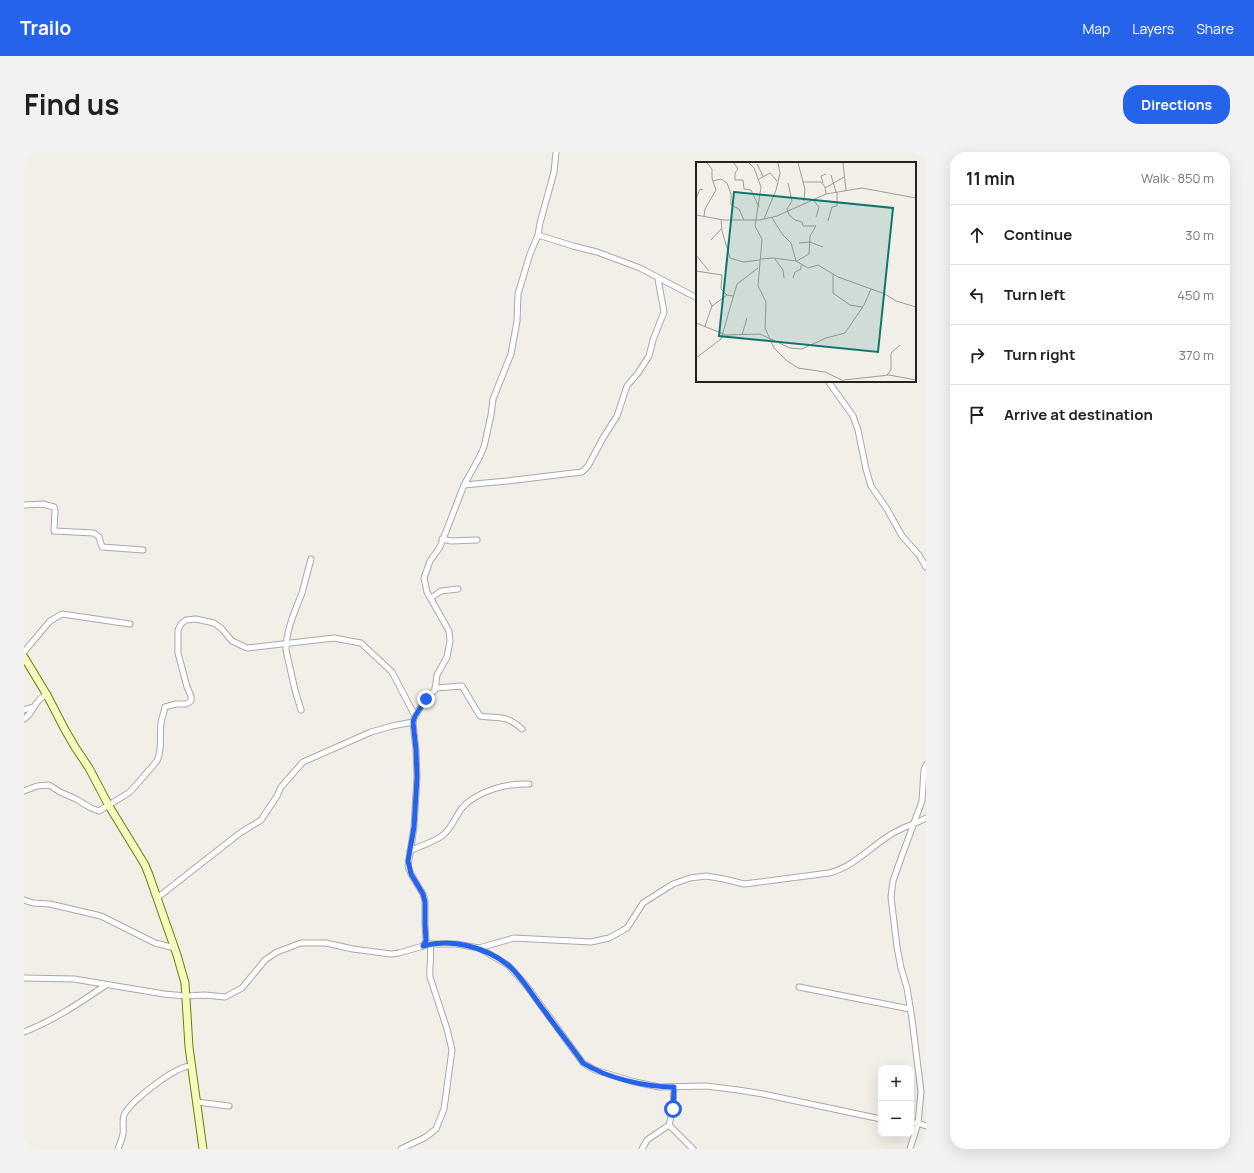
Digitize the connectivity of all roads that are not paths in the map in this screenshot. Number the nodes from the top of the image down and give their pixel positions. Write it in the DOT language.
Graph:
graph roads {
  1 [pos="556,152"];
  2 [pos="538,235"];
  3 [pos="658,279"];
  4 [pos="696,298"];
  5 [pos="829,382"];
  6 [pos="464,484"];
  7 [pos="24,505"];
  8 [pos="442,539"];
  9 [pos="477,540"];
  10 [pos="143,550"];
  11 [pos="311,559"];
  12 [pos="926,567"];
  13 [pos="458,589"];
  14 [pos="431,598"];
  15 [pos="130,624"];
  16 [pos="286,644"];
  17 [pos="24,652"];
  18 [pos="24,657"];
  19 [pos="436,688"];
  20 [pos="47,695"];
  21 [pos="33,707"];
  22 [pos="24,710"];
  23 [pos="301,710"];
  24 [pos="415,716"];
  25 [pos="24,719"];
  26 [pos="413,722"];
  27 [pos="522,729"];
  28 [pos="926,765"];
  29 [pos="529,784"];
  30 [pos="24,791"];
  31 [pos="108,806"];
  32 [pos="926,818"];
  33 [pos="914,824"];
  34 [pos="410,851"];
  35 [pos="157,898"];
  36 [pos="24,900"];
  37 [pos="430,944"];
  38 [pos="423,946"];
  39 [pos="175,948"];
  40 [pos="479,948"];
  41 [pos="24,978"];
  42 [pos="106,985"];
  43 [pos="799,987"];
  44 [pos="186,996"];
  45 [pos="910,1009"];
  46 [pos="24,1032"];
  47 [pos="191,1066"];
  48 [pos="674,1087"];
  49 [pos="197,1102"];
  50 [pos="229,1106"];
  51 [pos="878,1118"];
  52 [pos="914,1123"];
  53 [pos="918,1123"];
  54 [pos="669,1125"];
  55 [pos="926,1126"];
  56 [pos="118,1149"];
  57 [pos="203,1149"];
  58 [pos="401,1149"];
  59 [pos="642,1149"];
  60 [pos="693,1149"];
  61 [pos="910,1149"];
  1 -- 2 [label="street"];
  2 -- 3 [label="street"];
  2 -- 6 [label="street"];
  3 -- 4 [label="street"];
  3 -- 6 [label="street"];
  5 -- 12 [label="street"];
  6 -- 8 [label="street"];
  7 -- 10 [label="street"];
  8 -- 9 [label="street"];
  8 -- 14 [label="street"];
  11 -- 16 [label="street"];
  13 -- 14 [label="street"];
  14 -- 19 [label="street"];
  15 -- 17 [label="street"];
  16 -- 23 [label="street"];
  16 -- 24 [label="street"];
  16 -- 31 [label="street"];
  18 -- 20 [label="main road"];
  19 -- 24 [label="street"];
  19 -- 27 [label="street"];
  20 -- 21 [label="street"];
  20 -- 31 [label="main road"];
  21 -- 22 [label="street"];
  21 -- 25 [label="street"];
  24 -- 26 [label="street"];
  26 -- 34 [label="street"];
  26 -- 35 [label="street"];
  28 -- 33 [label="street"];
  29 -- 34 [label="street"];
  30 -- 31 [label="street"];
  31 -- 35 [label="main road"];
  32 -- 33 [label="street"];
  33 -- 40 [label="street"];
  33 -- 45 [label="street"];
  34 -- 38 [label="street"];
  35 -- 39 [label="main road"];
  36 -- 39 [label="street"];
  37 -- 38 [label="street"];
  37 -- 40 [label="street"];
  37 -- 58 [label="street"];
  38 -- 44 [label="street"];
  39 -- 44 [label="main road"];
  40 -- 48 [label="street"];
  41 -- 42 [label="street"];
  42 -- 44 [label="street"];
  42 -- 46 [label="street"];
  43 -- 45 [label="street"];
  44 -- 47 [label="main road"];
  45 -- 53 [label="street"];
  47 -- 49 [label="main road"];
  47 -- 56 [label="street"];
  48 -- 51 [label="street"];
  48 -- 54 [label="street"];
  49 -- 50 [label="street"];
  49 -- 57 [label="main road"];
  52 -- 53 [label="street"];
  53 -- 55 [label="street"];
  53 -- 61 [label="street"];
  54 -- 59 [label="street"];
  54 -- 60 [label="street"];
}
